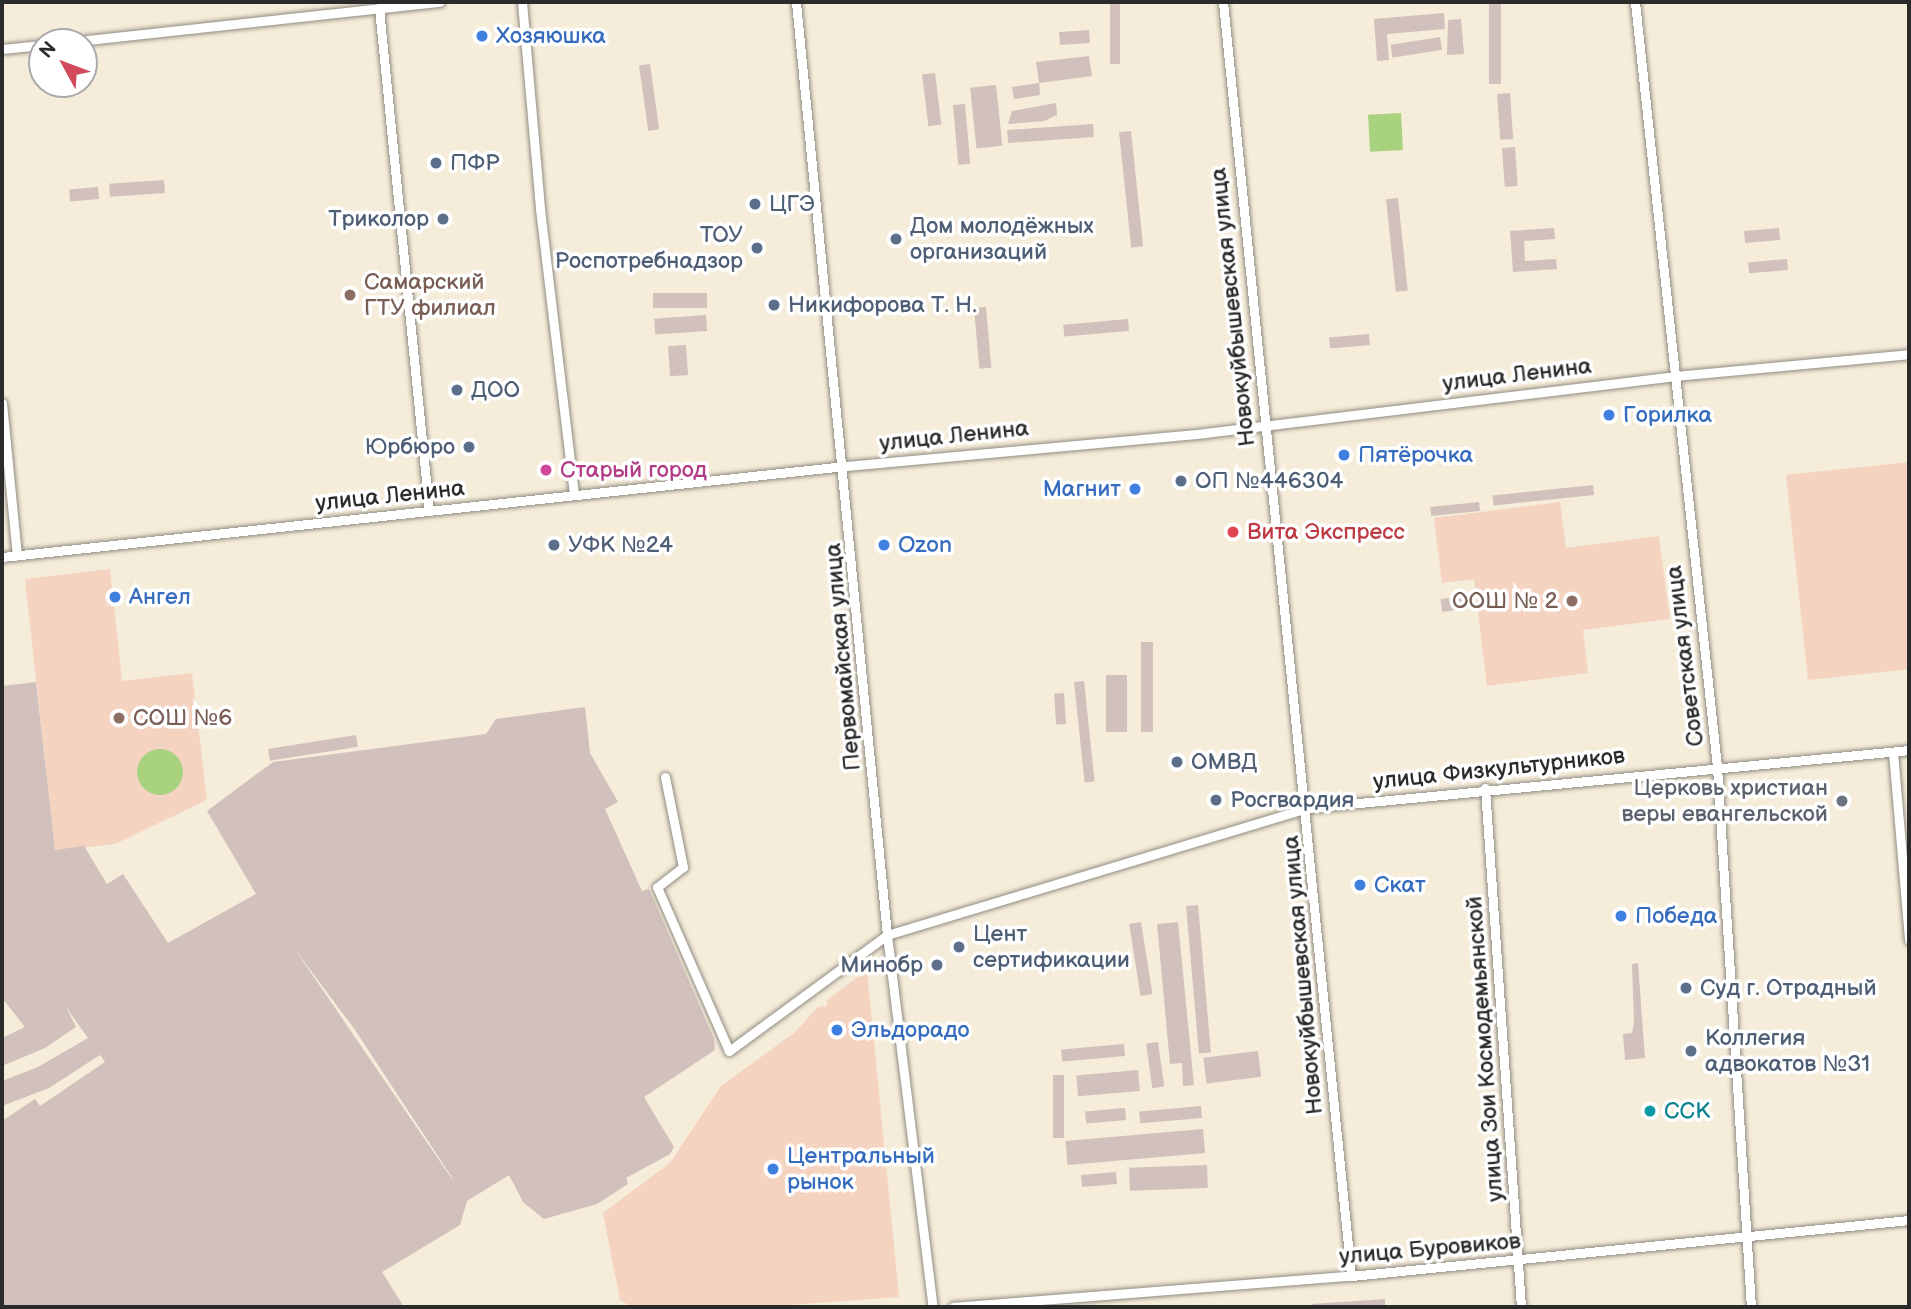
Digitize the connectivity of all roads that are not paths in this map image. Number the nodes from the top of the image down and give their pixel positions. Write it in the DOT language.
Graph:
graph roads {
  1 [pos="440,2"];
  2 [pos="522,2"];
  3 [pos="796,2"];
  4 [pos="1223,2"];
  5 [pos="1635,2"];
  6 [pos="379,8"];
  7 [pos="98,39"];
  8 [pos="28,46"];
  9 [pos="2,49"];
  10 [pos="1909,354"];
  11 [pos="1674,376"];
  12 [pos="2,403"];
  13 [pos="1264,425"];
  14 [pos="845,466"];
  15 [pos="574,495"];
  16 [pos="429,510"];
  17 [pos="17,555"];
  18 [pos="2,557"];
  19 [pos="1909,750"];
  20 [pos="1893,752"];
  21 [pos="1717,767"];
  22 [pos="665,777"];
  23 [pos="1485,788"];
  24 [pos="1307,807"];
  25 [pos="887,935"];
  26 [pos="1909,940"];
  27 [pos="1909,1220"];
  28 [pos="1747,1236"];
  29 [pos="1519,1260"];
  30 [pos="1352,1276"];
  31 [pos="933,1307"];
  32 [pos="953,1307"];
  33 [pos="1521,1307"];
  34 [pos="1751,1307"];
  1 -- 6 [label="street"];
  2 -- 15 [label="street"];
  3 -- 14 [label="street, Первомайская улица"];
  4 -- 13 [label="street, Новокуйбышевская улица"];
  5 -- 11 [label="street, Советская улица"];
  6 -- 7 [label="street"];
  6 -- 16 [label="street"];
  8 -- 9 [label="street"];
  10 -- 11 [label="street, улица Ленина"];
  11 -- 13 [label="street, улица Ленина"];
  11 -- 21 [label="street, Советская улица"];
  12 -- 17 [label="street"];
  13 -- 14 [label="street, улица Ленина"];
  13 -- 24 [label="street, Новокуйбышевская улица"];
  14 -- 15 [label="street, улица Ленина"];
  14 -- 25 [label="street, Первомайская улица"];
  15 -- 16 [label="street, улица Ленина"];
  16 -- 17 [label="street, улица Ленина"];
  17 -- 18 [label="street, улица Ленина"];
  19 -- 20 [label="street, улица Физкультурников"];
  20 -- 21 [label="street, улица Физкультурников"];
  20 -- 26 [label="street"];
  21 -- 23 [label="street, улица Физкультурников"];
  21 -- 28 [label="street, Советская улица"];
  22 -- 25 [label="street, улица Физкультурников"];
  23 -- 24 [label="street, улица Физкультурников"];
  23 -- 29 [label="street, улица Зои Космодемьянской"];
  24 -- 25 [label="street, улица Физкультурников"];
  24 -- 30 [label="street, Новокуйбышевская улица"];
  25 -- 31 [label="street, Первомайская улица"];
  27 -- 28 [label="street, улица Буровиков"];
  28 -- 29 [label="street, улица Буровиков"];
  28 -- 34 [label="street, Советская улица"];
  29 -- 30 [label="street, улица Буровиков"];
  29 -- 33 [label="street, улица Зои Космодемьянской"];
  30 -- 32 [label="street, улица Буровиков"];
}
